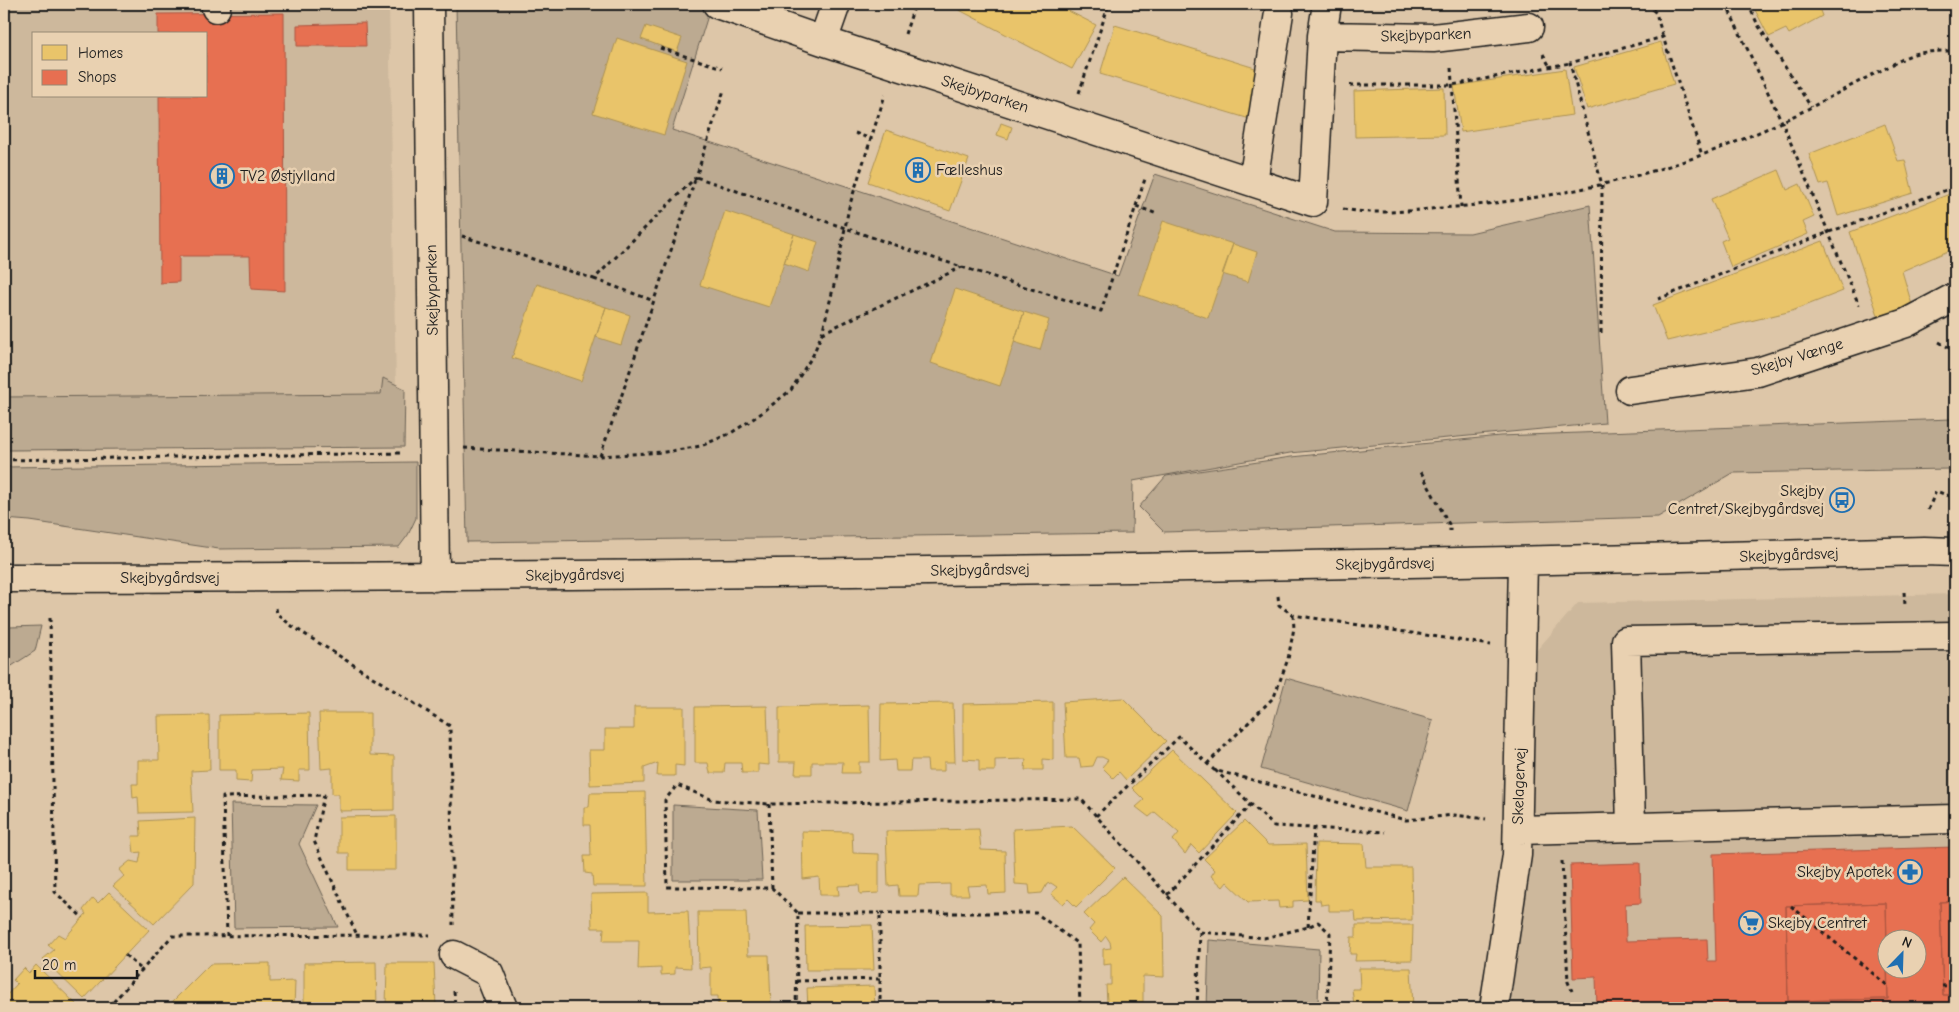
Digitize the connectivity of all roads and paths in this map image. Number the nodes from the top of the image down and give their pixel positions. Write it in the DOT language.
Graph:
graph roads {
  1 [pos="429,4"];
  2 [pos="717,4"];
  3 [pos="836,4"];
  4 [pos="1110,4"];
  5 [pos="1326,4"];
  6 [pos="1647,4"];
  7 [pos="1726,4"];
  8 [pos="1748,4"];
  9 [pos="1279,13"];
  10 [pos="1529,27"];
  11 [pos="1322,36"];
  12 [pos="1449,36"];
  13 [pos="1663,37"];
  14 [pos="823,41"];
  15 [pos="660,48"];
  16 [pos="1955,51"];
  17 [pos="1570,63"];
  18 [pos="894,64"];
  19 [pos="722,68"];
  20 [pos="1319,85"];
  21 [pos="1452,85"];
  22 [pos="724,90"];
  23 [pos="1812,107"];
  24 [pos="1069,122"];
  25 [pos="1782,122"];
  26 [pos="855,133"];
  27 [pos="871,139"];
  28 [pos="1156,150"];
  29 [pos="1702,155"];
  30 [pos="696,177"];
  31 [pos="1253,182"];
  32 [pos="1602,185"];
  33 [pos="1955,187"];
  34 [pos="1313,202"];
  35 [pos="1136,206"];
  36 [pos="1461,207"];
  37 [pos="1157,214"];
  38 [pos="430,226"];
  39 [pos="844,226"];
  40 [pos="1828,232"];
  41 [pos="963,266"];
  42 [pos="594,279"];
  43 [pos="1955,296"];
  44 [pos="654,300"];
  45 [pos="1658,300"];
  46 [pos="822,333"];
  47 [pos="1601,333"];
  48 [pos="1870,334"];
  49 [pos="1630,390"];
  50 [pos="434,450"];
  51 [pos="600,456"];
  52 [pos="4,460"];
  53 [pos="1420,472"];
  54 [pos="1955,498"];
  55 [pos="1928,510"];
  56 [pos="1955,552"];
  57 [pos="1523,562"];
  58 [pos="1454,563"];
  59 [pos="274,577"];
  60 [pos="435,577"];
  61 [pos="4,578"];
  62 [pos="50,618"];
  63 [pos="1955,636"];
  64 [pos="1522,649"];
  65 [pos="1207,764"];
  66 [pos="1214,770"];
  67 [pos="769,804"];
  68 [pos="1251,804"];
  69 [pos="1096,816"];
  70 [pos="1955,819"];
  71 [pos="1631,827"];
  72 [pos="1314,828"];
  73 [pos="1518,830"];
  74 [pos="1385,832"];
  75 [pos="1562,853"];
  76 [pos="772,888"];
  77 [pos="1167,895"];
  78 [pos="1791,906"];
  79 [pos="798,912"];
  80 [pos="880,913"];
  81 [pos="83,918"];
  82 [pos="1308,927"];
  83 [pos="1200,932"];
  84 [pos="357,935"];
  85 [pos="227,936"];
  86 [pos="453,945"];
  87 [pos="125,955"];
  88 [pos="142,970"];
  89 [pos="880,979"];
  90 [pos="796,981"];
  91 [pos="1955,985"];
  92 [pos="1888,986"];
  93 [pos="1942,986"];
  94 [pos="1572,991"];
  95 [pos="108,1008"];
  96 [pos="455,1008"];
  97 [pos="503,1008"];
  98 [pos="796,1008"];
  99 [pos="880,1008"];
  100 [pos="1080,1008"];
  101 [pos="1197,1008"];
  102 [pos="1327,1008"];
  103 [pos="1494,1008"];
  1 -- 38 [label="street, Skejbyparken"];
  2 -- 14 [label="street, Skejbyparken"];
  3 -- 14 [label="street"];
  4 -- 24 [label="path"];
  5 -- 11 [label="street"];
  6 -- 13 [label="path"];
  7 -- 25 [label="path"];
  8 -- 23 [label="path"];
  9 -- 31 [label="street"];
  10 -- 12 [label="street, Skejbyparken"];
  11 -- 12 [label="street, Skejbyparken"];
  11 -- 20 [label="street"];
  12 -- 21 [label="path"];
  13 -- 17 [label="path"];
  13 -- 29 [label="path"];
  14 -- 18 [label="street, Skejbyparken"];
  15 -- 19 [label="path"];
  16 -- 23 [label="path"];
  17 -- 21 [label="path"];
  17 -- 32 [label="path"];
  18 -- 24 [label="street, Skejbyparken"];
  18 -- 27 [label="path"];
  20 -- 21 [label="path"];
  20 -- 34 [label="street"];
  21 -- 36 [label="path"];
  22 -- 30 [label="path"];
  23 -- 25 [label="path"];
  24 -- 28 [label="street, Skejbyparken"];
  25 -- 29 [label="path"];
  25 -- 40 [label="path"];
  26 -- 27 [label="path"];
  27 -- 39 [label="path"];
  28 -- 31 [label="street, Skejbyparken"];
  28 -- 35 [label="path"];
  29 -- 32 [label="path"];
  30 -- 39 [label="path"];
  30 -- 42 [label="path"];
  30 -- 44 [label="path"];
  31 -- 34 [label="street, Skejbyparken"];
  32 -- 36 [label="path"];
  32 -- 47 [label="path"];
  33 -- 40 [label="path"];
  34 -- 36 [label="path"];
  35 -- 37 [label="path"];
  35 -- 41 [label="path"];
  38 -- 42 [label="path"];
  38 -- 50 [label="street, Skejbyparken"];
  39 -- 41 [label="path"];
  39 -- 46 [label="path"];
  40 -- 45 [label="path"];
  40 -- 48 [label="path"];
  41 -- 46 [label="path"];
  42 -- 44 [label="path"];
  43 -- 48 [label="street, Skejby Vænge"];
  44 -- 51 [label="path"];
  46 -- 51 [label="path"];
  48 -- 49 [label="street, Skejby Vænge"];
  50 -- 51 [label="path"];
  50 -- 52 [label="path"];
  50 -- 60 [label="street, Skejbyparken"];
  53 -- 58 [label="path"];
  54 -- 55 [label="path"];
  56 -- 57 [label="street, Skejbygårdsvej"];
  57 -- 58 [label="street, Skejbygårdsvej"];
  57 -- 64 [label="street, Skelagervej"];
  58 -- 60 [label="street, Skejbygårdsvej"];
  59 -- 60 [label="street, Skejbygårdsvej"];
  59 -- 61 [label="street, Skejbygårdsvej"];
  59 -- 86 [label="path"];
  62 -- 81 [label="path"];
  63 -- 71 [label="street"];
  64 -- 65 [label="path"];
  64 -- 73 [label="street, Skelagervej"];
  65 -- 66 [label="path"];
  65 -- 69 [label="path"];
  66 -- 68 [label="path"];
  66 -- 73 [label="path"];
  67 -- 69 [label="path"];
  67 -- 76 [label="path"];
  67 -- 76 [label="path"];
  68 -- 72 [label="path"];
  68 -- 77 [label="path"];
  69 -- 77 [label="path"];
  70 -- 71 [label="street"];
  71 -- 73 [label="street"];
  72 -- 74 [label="path"];
  72 -- 82 [label="path"];
  73 -- 103 [label="street, Skelagervej"];
  75 -- 94 [label="path"];
  76 -- 79 [label="path"];
  77 -- 83 [label="path"];
  78 -- 92 [label="path"];
  79 -- 80 [label="path"];
  79 -- 90 [label="path"];
  80 -- 89 [label="path"];
  80 -- 100 [label="path"];
  82 -- 83 [label="path"];
  82 -- 102 [label="path"];
  83 -- 101 [label="path"];
  84 -- 85 [label="path"];
  84 -- 85 [label="path"];
  84 -- 86 [label="path"];
  85 -- 88 [label="path"];
  86 -- 96 [label="path"];
  86 -- 97 [label="street"];
  87 -- 88 [label="path"];
  88 -- 95 [label="path"];
  89 -- 90 [label="path"];
  89 -- 99 [label="path"];
  90 -- 98 [label="path"];
  91 -- 93 [label="path"];
}
